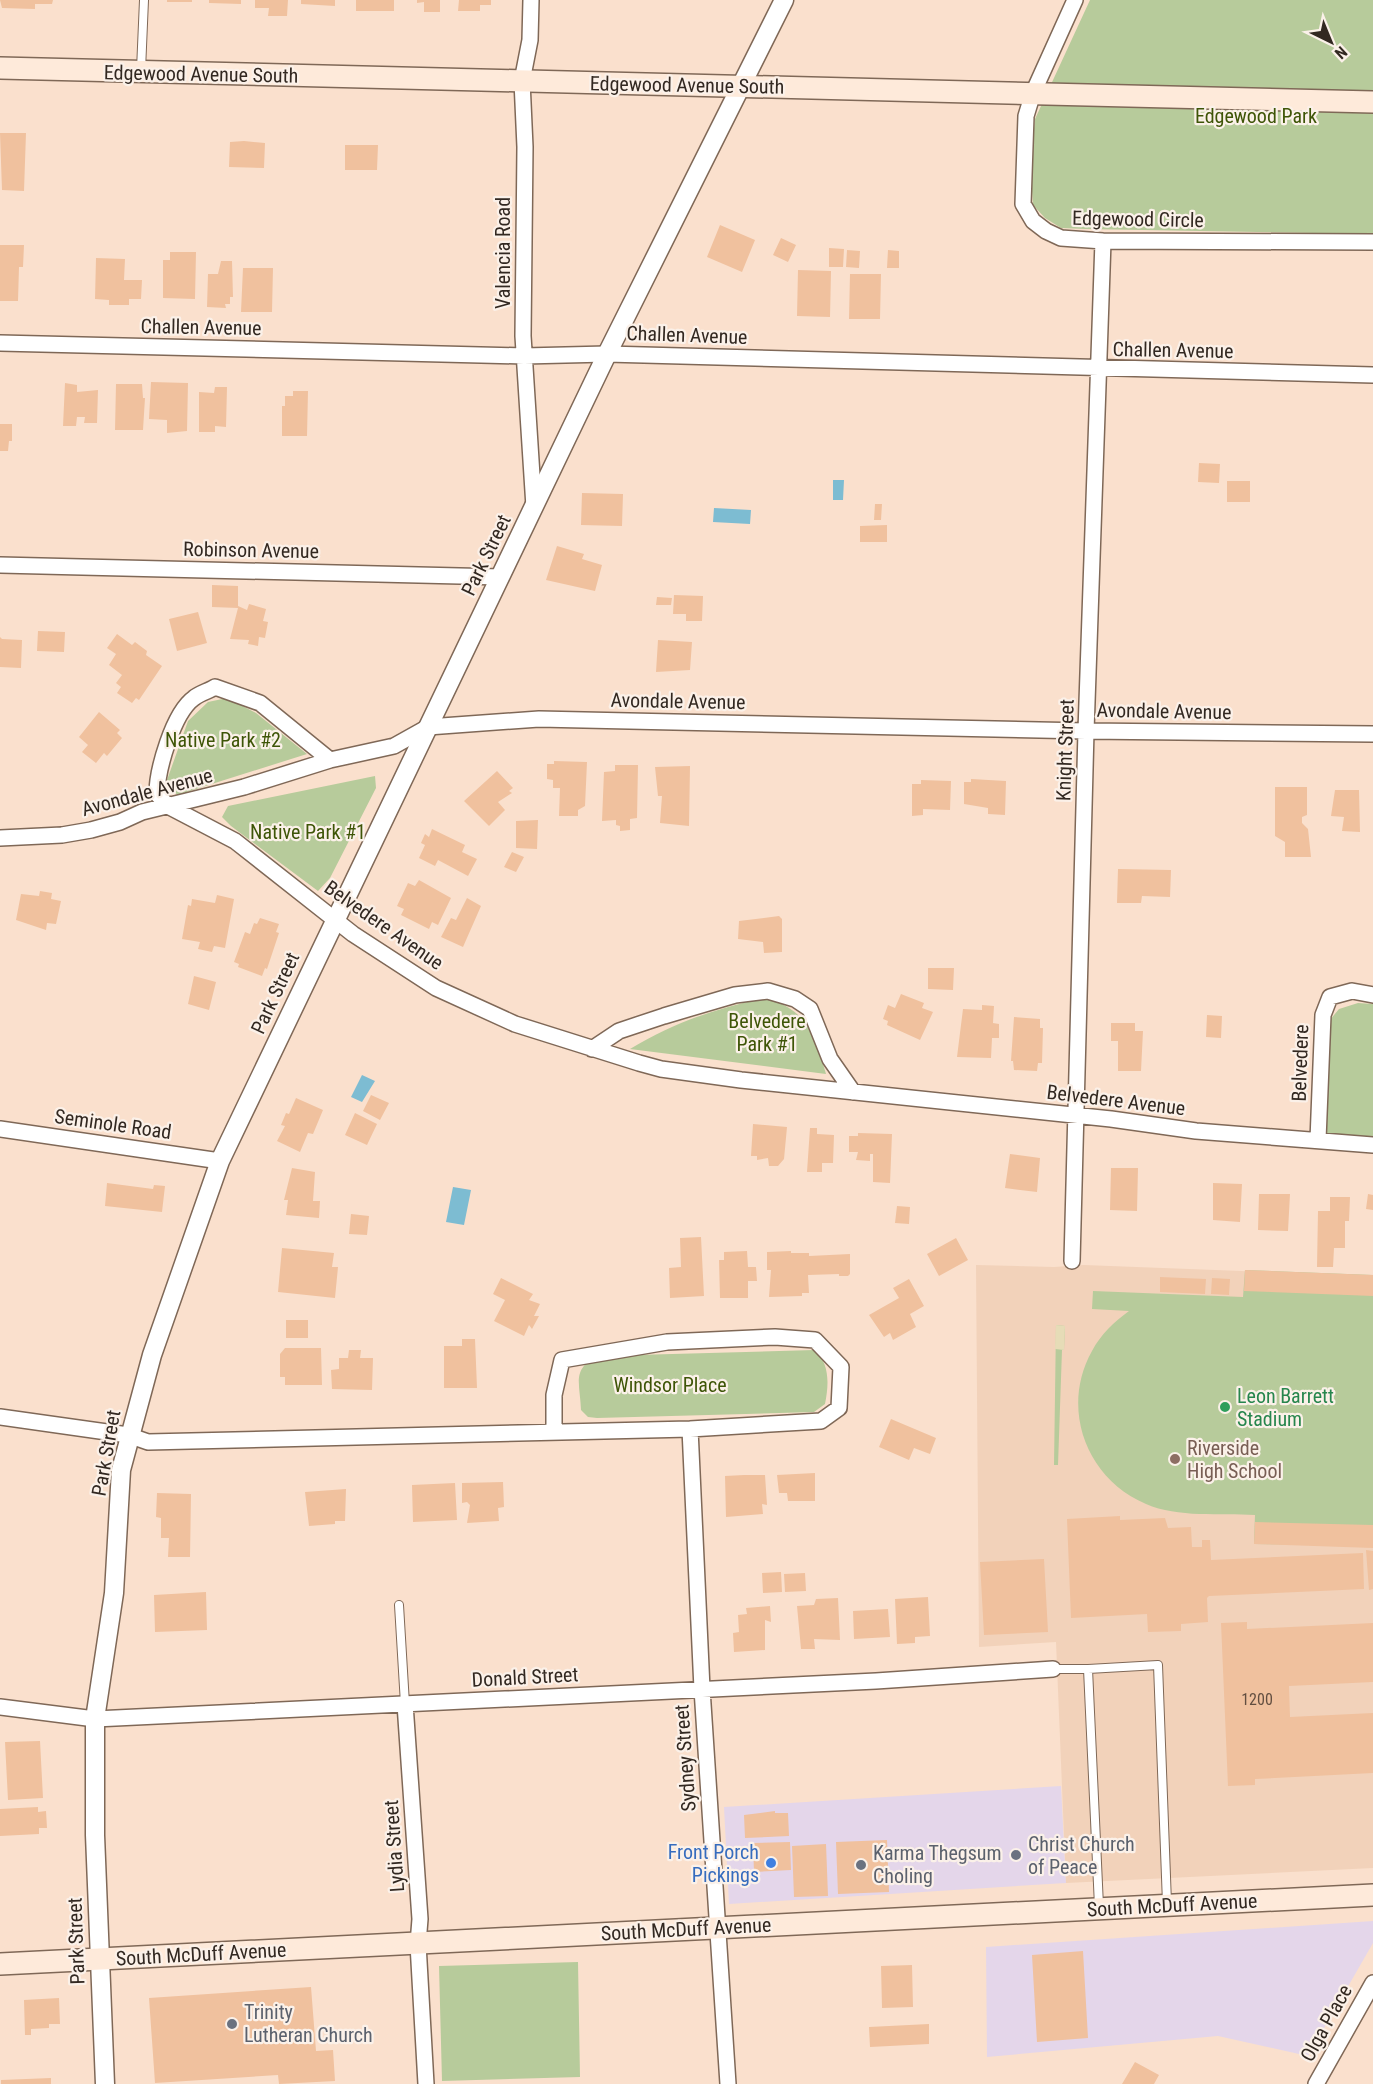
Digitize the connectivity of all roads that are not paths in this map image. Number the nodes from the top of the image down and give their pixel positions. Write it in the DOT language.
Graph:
graph roads {
  1 [pos="144,0"];
  2 [pos="531,0"];
  3 [pos="784,0"];
  4 [pos="1075,0"];
  5 [pos="0,68"];
  6 [pos="141,74"];
  7 [pos="522,81"];
  8 [pos="740,86"];
  9 [pos="1033,93"];
  10 [pos="1373,102"];
  11 [pos="1103,241"];
  12 [pos="1373,242"];
  13 [pos="0,343"];
  14 [pos="607,354"];
  15 [pos="524,356"];
  16 [pos="1097,369"];
  17 [pos="1373,375"];
  18 [pos="534,507"];
  19 [pos="0,565"];
  20 [pos="501,577"];
  21 [pos="428,727"];
  22 [pos="1086,731"];
  23 [pos="1373,734"];
  24 [pos="330,760"];
  25 [pos="168,806"];
  26 [pos="0,838"];
  27 [pos="335,918"];
  28 [pos="1373,995"];
  29 [pos="592,1048"];
  30 [pos="853,1092"];
  31 [pos="1077,1116"];
  32 [pos="0,1129"];
  33 [pos="1318,1140"];
  34 [pos="1373,1145"];
  35 [pos="220,1161"];
  36 [pos="1072,1261"];
  37 [pos="0,1417"];
  38 [pos="690,1429"];
  39 [pos="554,1432"];
  40 [pos="128,1435"];
  41 [pos="399,1605"];
  42 [pos="1053,1669"];
  43 [pos="1088,1669"];
  44 [pos="702,1689"];
  45 [pos="405,1704"];
  46 [pos="0,1707"];
  47 [pos="95,1719"];
  48 [pos="1373,1895"];
  49 [pos="1167,1905"];
  50 [pos="1099,1908"];
  51 [pos="717,1927"];
  52 [pos="418,1944"];
  53 [pos="99,1959"];
  54 [pos="0,1965"];
  55 [pos="1373,1983"];
  56 [pos="105,2084"];
  57 [pos="426,2084"];
  58 [pos="728,2084"];
  59 [pos="1316,2084"];
  1 -- 6 [label="lane"];
  2 -- 7 [label="street, Valencia Road"];
  3 -- 8 [label="street, Park Street"];
  4 -- 9 [label="street, Edgewood Circle"];
  5 -- 6 [label="main road, Edgewood Avenue South"];
  6 -- 7 [label="main road, Edgewood Avenue South"];
  7 -- 8 [label="main road, Edgewood Avenue South"];
  7 -- 15 [label="street, Valencia Road"];
  8 -- 9 [label="main road, Edgewood Avenue South"];
  8 -- 14 [label="street, Park Street"];
  9 -- 10 [label="main road, Edgewood Avenue South"];
  9 -- 11 [label="street, Edgewood Circle"];
  11 -- 12 [label="street, Edgewood Circle"];
  11 -- 16 [label="street, Knight Street"];
  13 -- 15 [label="street, Challen Avenue"];
  14 -- 15 [label="street, Challen Avenue"];
  14 -- 16 [label="street, Challen Avenue"];
  14 -- 18 [label="street, Park Street"];
  15 -- 18 [label="street, Valencia Road"];
  16 -- 17 [label="street, Challen Avenue"];
  16 -- 22 [label="street, Knight Street"];
  18 -- 20 [label="street, Park Street"];
  19 -- 20 [label="street, Robinson Avenue"];
  20 -- 21 [label="street, Park Street"];
  21 -- 22 [label="street, Avondale Avenue"];
  21 -- 24 [label="street, Avondale Avenue"];
  21 -- 27 [label="street, Park Street"];
  22 -- 23 [label="street, Avondale Avenue"];
  22 -- 31 [label="street, Knight Street"];
  24 -- 25 [label="street, Avondale Avenue"];
  24 -- 25 [label="street"];
  25 -- 26 [label="street, Avondale Avenue"];
  25 -- 27 [label="street, Belvedere Avenue"];
  27 -- 29 [label="street, Belvedere Avenue"];
  27 -- 35 [label="street, Park Street"];
  28 -- 33 [label="street, Belvedere"];
  29 -- 30 [label="street, Belvedere Avenue"];
  29 -- 30 [label="street"];
  30 -- 31 [label="street, Belvedere Avenue"];
  31 -- 33 [label="street, Belvedere Avenue"];
  31 -- 36 [label="street, Knight Street"];
  32 -- 35 [label="street, Seminole Road"];
  33 -- 34 [label="street, Belvedere Avenue"];
  35 -- 40 [label="street, Park Street"];
  37 -- 40 [label="street"];
  38 -- 39 [label="street"];
  38 -- 39 [label="street"];
  38 -- 44 [label="street, Sydney Street"];
  39 -- 40 [label="street"];
  40 -- 47 [label="street, Park Street"];
  41 -- 45 [label="lane, Lydia Street"];
  42 -- 43 [label="lane"];
  42 -- 44 [label="street, Donald Street"];
  43 -- 49 [label="lane"];
  43 -- 50 [label="lane"];
  44 -- 45 [label="street, Donald Street"];
  44 -- 51 [label="street, Sydney Street"];
  45 -- 47 [label="street, Donald Street"];
  45 -- 52 [label="street, Lydia Street"];
  46 -- 47 [label="street, Donald Street"];
  47 -- 53 [label="street, Park Street"];
  48 -- 49 [label="main road, South McDuff Avenue"];
  49 -- 50 [label="main road, South McDuff Avenue"];
  50 -- 51 [label="main road, South McDuff Avenue"];
  51 -- 52 [label="main road, South McDuff Avenue"];
  51 -- 58 [label="street, Sydney Street"];
  52 -- 53 [label="main road, South McDuff Avenue"];
  52 -- 57 [label="street, Lydia Street"];
  53 -- 54 [label="main road, South McDuff Avenue"];
  53 -- 56 [label="street, Park Street"];
  55 -- 59 [label="street, Olga Place"];
}
